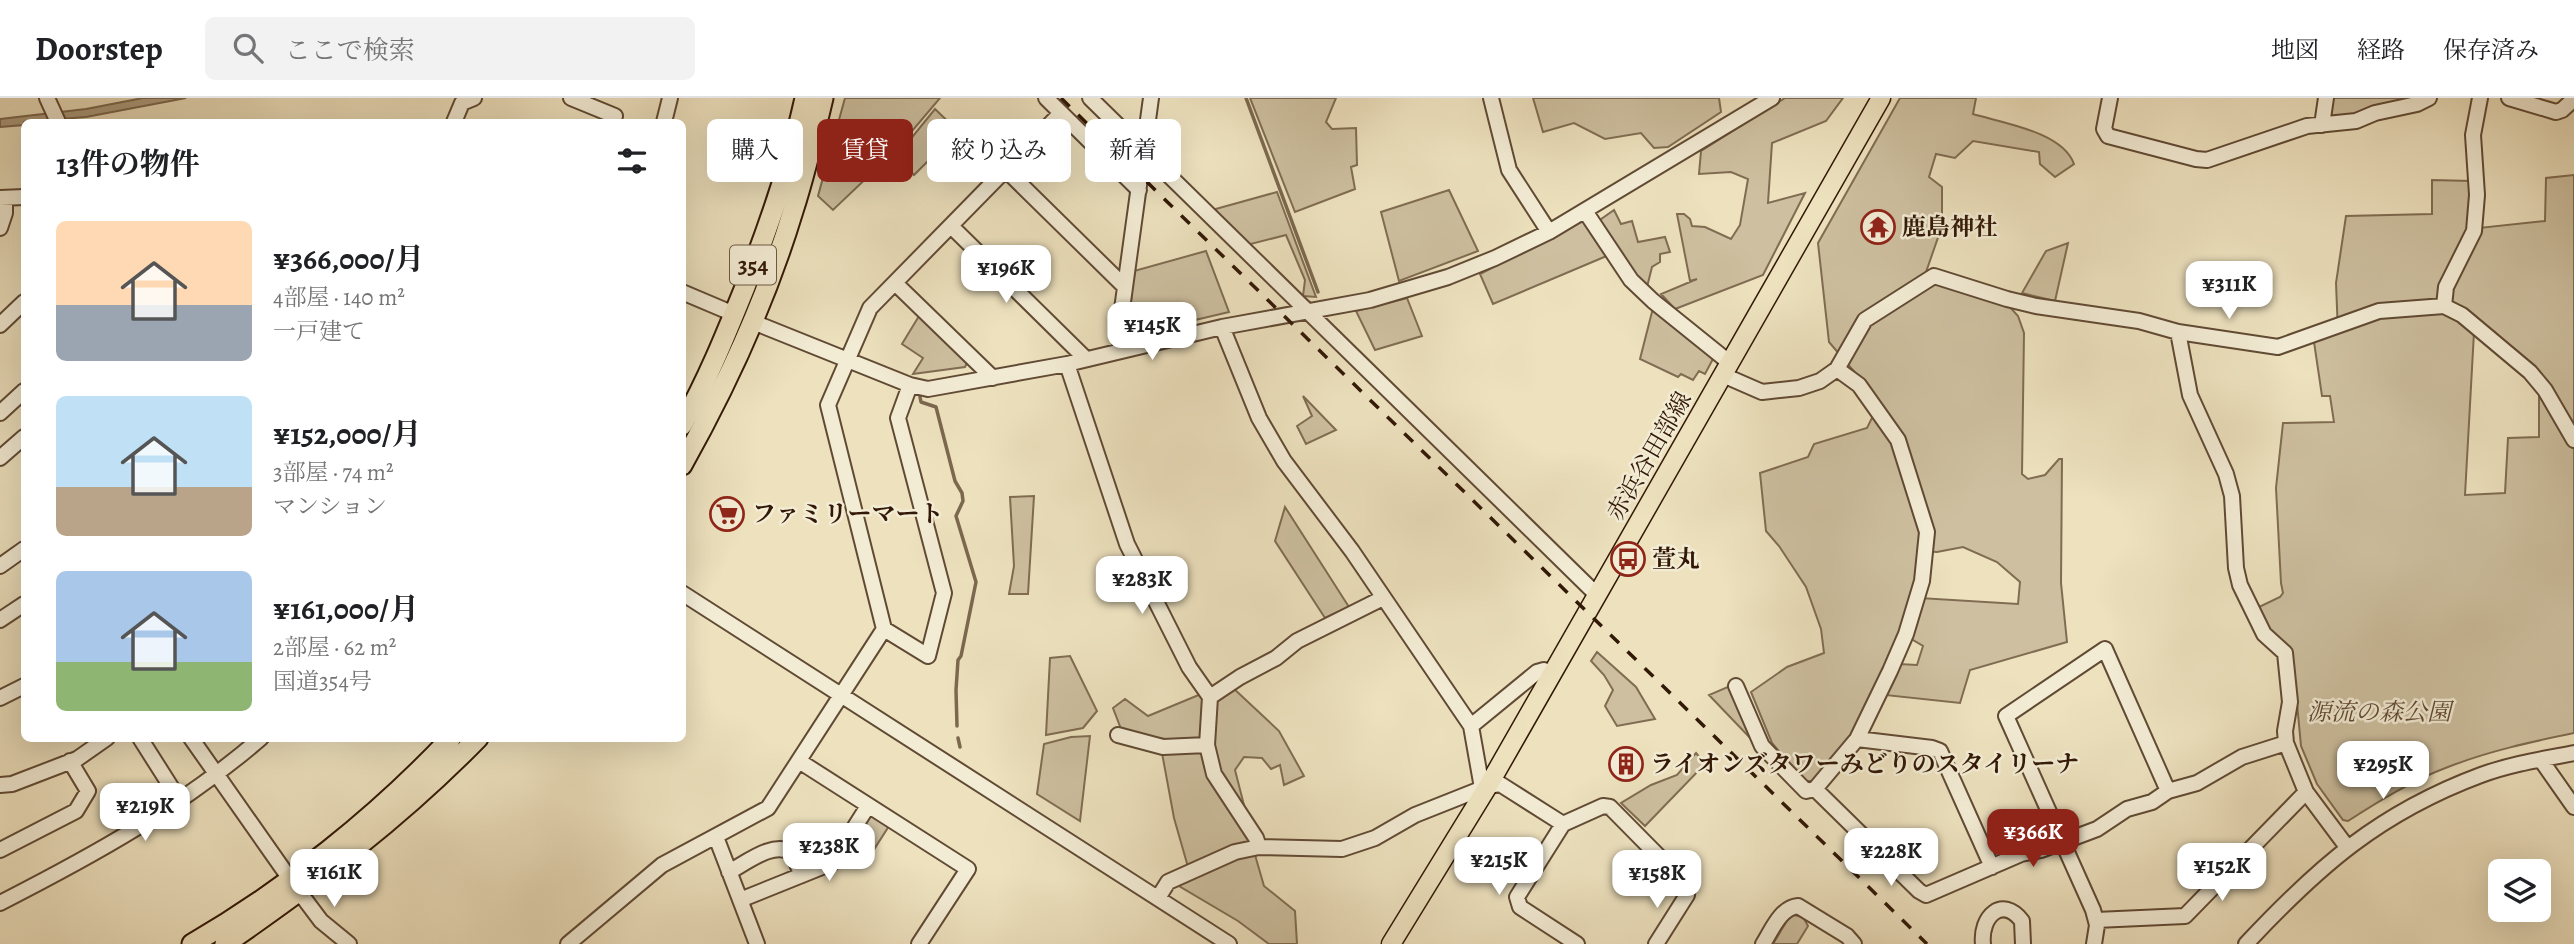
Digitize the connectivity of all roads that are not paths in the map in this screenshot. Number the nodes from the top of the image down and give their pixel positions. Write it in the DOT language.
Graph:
graph roads {
  1 [pos="47,98"];
  2 [pos="474,98"];
  3 [pos="571,98"];
  4 [pos="670,98"];
  5 [pos="805,98"];
  6 [pos="823,98"];
  7 [pos="1046,98"];
  8 [pos="1090,98"];
  9 [pos="1151,98"];
  10 [pos="1491,98"];
  11 [pos="1772,98"];
  12 [pos="1881,98"];
  13 [pos="2110,98"];
  14 [pos="2326,98"];
  15 [pos="2429,98"];
  16 [pos="2480,98"];
  17 [pos="2509,98"];
  18 [pos="2574,99"];
  19 [pos="1061,113"];
  20 [pos="57,119"];
  21 [pos="455,119"];
  22 [pos="614,119"];
  23 [pos="665,119"];
  24 [pos="1055,119"];
  25 [pos="1111,119"];
  26 [pos="1148,119"];
  27 [pos="2322,125"];
  28 [pos="994,182"];
  29 [pos="1018,182"];
  30 [pos="1140,182"];
  31 [pos="1175,182"];
  32 [pos="1139,190"];
  33 [pos="21,197"];
  34 [pos="2,198"];
  35 [pos="1586,211"];
  36 [pos="951,226"];
  37 [pos="0,228"];
  38 [pos="1549,232"];
  39 [pos="895,283"];
  40 [pos="1124,286"];
  41 [pos="686,294"];
  42 [pos="21,305"];
  43 [pos="2444,306"];
  44 [pos="1306,311"];
  45 [pos="734,314"];
  46 [pos="753,322"];
  47 [pos="0,324"];
  48 [pos="1222,327"];
  49 [pos="2178,332"];
  50 [pos="1121,351"];
  51 [pos="1086,359"];
  52 [pos="848,360"];
  53 [pos="1067,364"];
  54 [pos="1726,369"];
  55 [pos="1837,369"];
  56 [pos="993,379"];
  57 [pos="911,385"];
  58 [pos="21,394"];
  59 [pos="0,412"];
  60 [pos="686,416"];
  61 [pos="21,440"];
  62 [pos="2574,440"];
  63 [pos="0,458"];
  64 [pos="686,458"];
  65 [pos="21,551"];
  66 [pos="0,566"];
  67 [pos="1597,595"];
  68 [pos="686,596"];
  69 [pos="1383,598"];
  70 [pos="21,606"];
  71 [pos="0,620"];
  72 [pos="884,629"];
  73 [pos="1552,674"];
  74 [pos="1736,686"];
  75 [pos="21,688"];
  76 [pos="842,694"];
  77 [pos="1210,697"];
  78 [pos="0,698"];
  79 [pos="1471,726"];
  80 [pos="1118,735"];
  81 [pos="1857,739"];
  82 [pos="101,742"];
  83 [pos="143,742"];
  84 [pos="194,742"];
  85 [pos="256,742"];
  86 [pos="447,742"];
  87 [pos="474,742"];
  88 [pos="2286,743"];
  89 [pos="1207,745"];
  90 [pos="2574,753"];
  91 [pos="2541,760"];
  92 [pos="70,761"];
  93 [pos="799,761"];
  94 [pos="218,775"];
  95 [pos="0,785"];
  96 [pos="1485,787"];
  97 [pos="1815,789"];
  98 [pos="2168,792"];
  99 [pos="2306,792"];
  100 [pos="180,801"];
  101 [pos="868,806"];
  102 [pos="2574,807"];
  103 [pos="1563,824"];
  104 [pos="716,837"];
  105 [pos="798,837"];
  106 [pos="2062,843"];
  107 [pos="1259,847"];
  108 [pos="2347,847"];
  109 [pos="0,850"];
  110 [pos="789,851"];
  111 [pos="1992,867"];
  112 [pos="729,872"];
  113 [pos="802,875"];
  114 [pos="295,886"];
  115 [pos="1158,898"];
  116 [pos="740,900"];
  117 [pos="0,903"];
  118 [pos="2096,920"];
  119 [pos="1765,942"];
  120 [pos="1985,942"];
  121 [pos="2023,943"];
  122 [pos="192,944"];
  123 [pos="225,944"];
  124 [pos="349,944"];
  125 [pos="568,944"];
  126 [pos="757,944"];
  127 [pos="919,944"];
  128 [pos="1229,944"];
  129 [pos="1391,944"];
  130 [pos="1577,944"];
  131 [pos="1656,944"];
  132 [pos="1854,944"];
  133 [pos="2094,944"];
  134 [pos="2246,944"];
  1 -- 20 [label="street"];
  2 -- 21 [label="street"];
  3 -- 22 [label="street"];
  4 -- 23 [label="street"];
  5 -- 45 [label="highway, 354"];
  6 -- 46 [label="highway, 354"];
  7 -- 19 [label="street"];
  8 -- 25 [label="street"];
  9 -- 26 [label="street"];
  10 -- 38 [label="street"];
  11 -- 35 [label="street"];
  12 -- 54 [label="main road, 赤浜谷田部線"];
  13 -- 27 [label="street"];
  14 -- 27 [label="street"];
  15 -- 27 [label="street"];
  16 -- 43 [label="street"];
  17 -- 18 [label="street"];
  19 -- 24 [label="street"];
  19 -- 32 [label="street"];
  28 -- 36 [label="street"];
  29 -- 40 [label="street"];
  30 -- 32 [label="street"];
  31 -- 44 [label="street"];
  32 -- 40 [label="street"];
  33 -- 34 [label="street"];
  34 -- 37 [label="street"];
  35 -- 38 [label="street"];
  35 -- 54 [label="street"];
  36 -- 39 [label="street"];
  36 -- 51 [label="street"];
  38 -- 44 [label="street"];
  39 -- 52 [label="street"];
  39 -- 56 [label="street"];
  40 -- 50 [label="street"];
  41 -- 45 [label="street"];
  42 -- 47 [label="street"];
  43 -- 49 [label="street"];
  43 -- 62 [label="street"];
  44 -- 48 [label="street"];
  44 -- 67 [label="street"];
  45 -- 60 [label="highway, 354"];
  46 -- 52 [label="street"];
  46 -- 64 [label="highway, 354"];
  48 -- 50 [label="street"];
  48 -- 69 [label="street"];
  49 -- 55 [label="street"];
  49 -- 88 [label="street"];
  50 -- 51 [label="street"];
  51 -- 53 [label="street"];
  52 -- 57 [label="street"];
  52 -- 72 [label="street"];
  53 -- 56 [label="street"];
  53 -- 77 [label="street"];
  54 -- 55 [label="street"];
  54 -- 67 [label="main road, 赤浜谷田部線"];
  55 -- 81 [label="street"];
  56 -- 57 [label="street"];
  57 -- 72 [label="street"];
  58 -- 59 [label="street"];
  61 -- 63 [label="street"];
  65 -- 66 [label="street"];
  67 -- 73 [label="main road, 赤浜谷田部線"];
  68 -- 76 [label="street"];
  69 -- 77 [label="street"];
  69 -- 79 [label="street"];
  70 -- 71 [label="street"];
  72 -- 76 [label="street"];
  73 -- 79 [label="street"];
  73 -- 96 [label="main road, 赤浜谷田部線"];
  74 -- 97 [label="street"];
  75 -- 78 [label="street"];
  76 -- 93 [label="street"];
  76 -- 115 [label="street"];
  77 -- 89 [label="street"];
  79 -- 96 [label="street"];
  80 -- 89 [label="street"];
  81 -- 97 [label="street"];
  81 -- 111 [label="street"];
  82 -- 92 [label="street"];
  83 -- 100 [label="street"];
  84 -- 94 [label="street"];
  85 -- 94 [label="street"];
  86 -- 114 [label="highway"];
  87 -- 114 [label="highway"];
  88 -- 98 [label="street"];
  88 -- 99 [label="street"];
  89 -- 107 [label="street"];
  90 -- 91 [label="street"];
  91 -- 102 [label="street"];
  91 -- 108 [label="street"];
  92 -- 95 [label="street"];
  92 -- 109 [label="street"];
  93 -- 101 [label="street"];
  93 -- 104 [label="street"];
  94 -- 100 [label="street"];
  94 -- 114 [label="street"];
  96 -- 103 [label="street"];
  96 -- 107 [label="street"];
  96 -- 129 [label="main road, 赤浜谷田部線"];
  97 -- 111 [label="street"];
  98 -- 106 [label="street"];
  98 -- 106 [label="street"];
  99 -- 108 [label="street"];
  99 -- 118 [label="street"];
  100 -- 117 [label="street"];
  101 -- 113 [label="street"];
  101 -- 127 [label="street"];
  103 -- 130 [label="street"];
  103 -- 131 [label="street"];
  104 -- 112 [label="street"];
  104 -- 125 [label="street"];
  105 -- 110 [label="street"];
  106 -- 111 [label="street"];
  106 -- 118 [label="street"];
  107 -- 115 [label="street"];
  108 -- 134 [label="street"];
  110 -- 112 [label="street"];
  110 -- 113 [label="street"];
  112 -- 116 [label="street"];
  113 -- 116 [label="street"];
  114 -- 122 [label="highway"];
  114 -- 123 [label="highway"];
  114 -- 124 [label="street"];
  115 -- 128 [label="street"];
  116 -- 126 [label="street"];
  118 -- 133 [label="street"];
  119 -- 132 [label="street"];
  120 -- 121 [label="street"];
}
